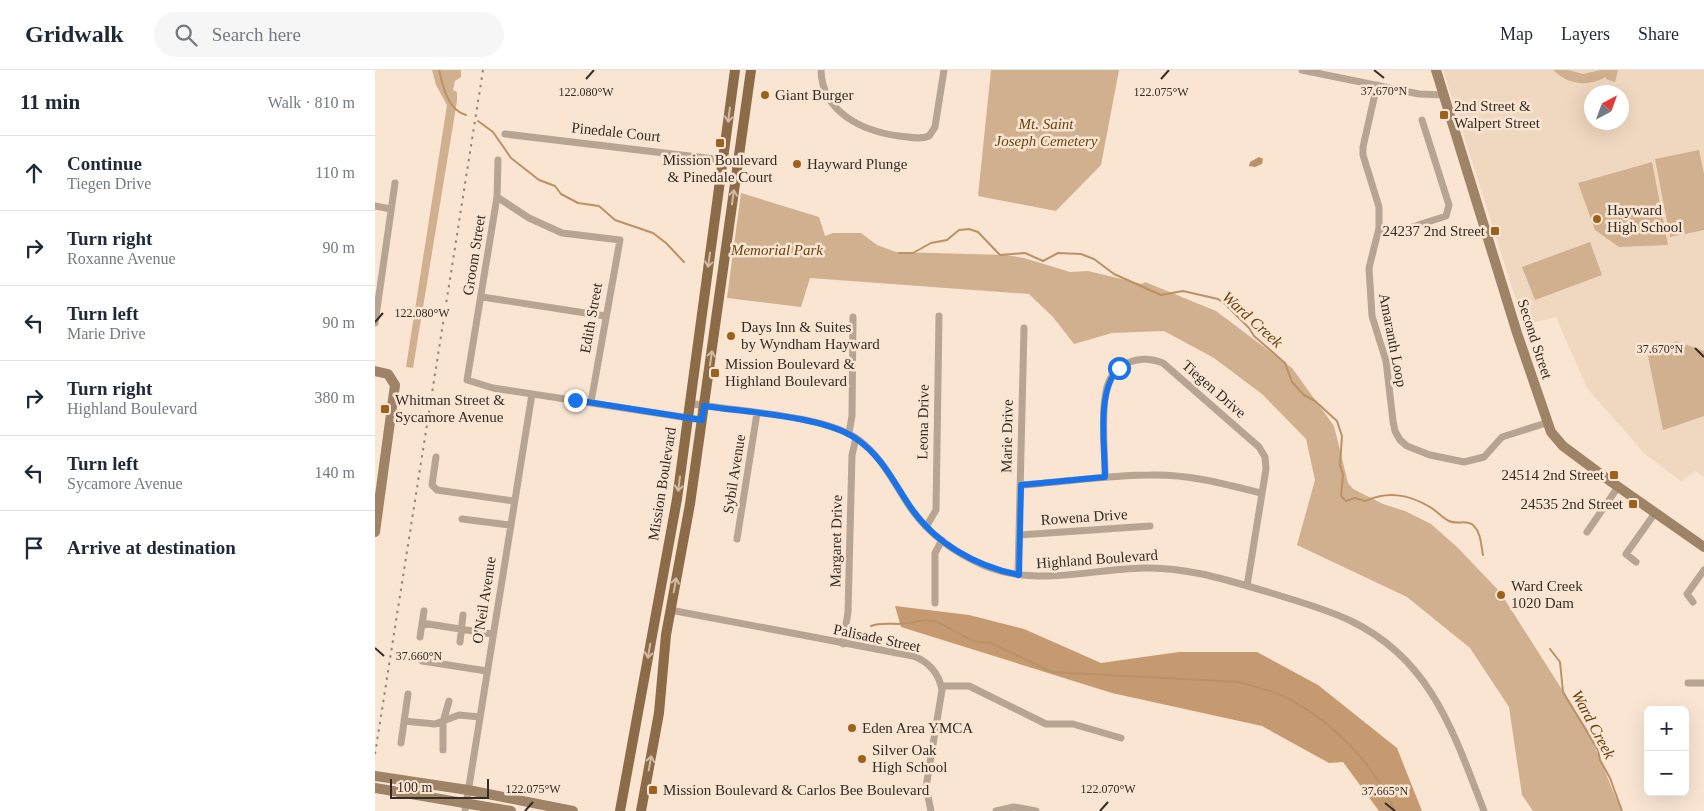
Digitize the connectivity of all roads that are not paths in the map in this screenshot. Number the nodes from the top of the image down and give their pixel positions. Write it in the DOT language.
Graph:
graph roads {
  1 [pos="735,70"];
  2 [pos="751,70"];
  3 [pos="821,70"];
  4 [pos="944,70"];
  5 [pos="1302,70"];
  6 [pos="1436,70"];
  7 [pos="1377,85"];
  8 [pos="1445,95"];
  9 [pos="1423,120"];
  10 [pos="505,134"];
  11 [pos="498,160"];
  12 [pos="723,160"];
  13 [pos="395,183"];
  14 [pos="497,197"];
  15 [pos="375,206"];
  16 [pos="391,209"];
  17 [pos="1379,228"];
  18 [pos="482,297"];
  19 [pos="605,316"];
  20 [pos="939,316"];
  21 [pos="853,317"];
  22 [pos="375,323"];
  23 [pos="1024,328"];
  24 [pos="375,371"];
  25 [pos="532,394"];
  26 [pos="591,402"];
  27 [pos="689,403"];
  28 [pos="704,406"];
  29 [pos="757,413"];
  30 [pos="688,417"];
  31 [pos="702,420"];
  32 [pos="1546,423"];
  33 [pos="849,434"];
  34 [pos="856,438"];
  35 [pos="436,457"];
  36 [pos="1105,477"];
  37 [pos="379,480"];
  38 [pos="1021,485"];
  39 [pos="1619,487"];
  40 [pos="1261,493"];
  41 [pos="513,500"];
  42 [pos="1655,513"];
  43 [pos="462,519"];
  44 [pos="510,525"];
  45 [pos="927,526"];
  46 [pos="1150,526"];
  47 [pos="375,532"];
  48 [pos="1587,532"];
  49 [pos="1019,535"];
  50 [pos="737,539"];
  51 [pos="942,540"];
  52 [pos="1704,547"];
  53 [pos="1636,562"];
  54 [pos="1704,570"];
  55 [pos="1019,575"];
  56 [pos="1247,586"];
  57 [pos="1693,602"];
  58 [pos="935,603"];
  59 [pos="670,610"];
  60 [pos="424,611"];
  61 [pos="463,615"];
  62 [pos="422,623"];
  63 [pos="462,630"];
  64 [pos="492,634"];
  65 [pos="420,637"];
  66 [pos="460,642"];
  67 [pos="843,644"];
  68 [pos="422,661"];
  69 [pos="487,672"];
  70 [pos="1688,683"];
  71 [pos="1704,683"];
  72 [pos="941,686"];
  73 [pos="408,694"];
  74 [pos="449,701"];
  75 [pos="480,717"];
  76 [pos="404,721"];
  77 [pos="443,722"];
  78 [pos="1121,738"];
  79 [pos="401,743"];
  80 [pos="443,750"];
  81 [pos="375,776"];
  82 [pos="375,788"];
  83 [pos="468,790"];
  84 [pos="466,807"];
  85 [pos="511,811"];
  86 [pos="573,811"];
  87 [pos="620,811"];
  88 [pos="641,811"];
  89 [pos="931,811"];
  90 [pos="996,811"];
  91 [pos="1036,811"];
  92 [pos="1484,811"];
  1 -- 12 [label="main road, Mission Boulevard, one-way"];
  28 -- 2 [label="main road, Mission Boulevard, one-way"];
  3 -- 4 [label="street"];
  5 -- 7 [label="street"];
  6 -- 8 [label="street, Second Street"];
  7 -- 8 [label="street"];
  7 -- 17 [label="street, Amaranth Loop"];
  8 -- 32 [label="street, Second Street"];
  9 -- 17 [label="street"];
  10 -- 12 [label="street, Pinedale Court"];
  11 -- 14 [label="street, Groom Street"];
  12 -- 27 [label="main road, Mission Boulevard, one-way"];
  13 -- 16 [label="street"];
  14 -- 18 [label="street, Groom Street"];
  14 -- 19 [label="street, Edith Street"];
  15 -- 16 [label="street"];
  16 -- 22 [label="street"];
  17 -- 32 [label="street, Amaranth Loop"];
  18 -- 19 [label="street"];
  18 -- 25 [label="street, Groom Street"];
  19 -- 26 [label="street, Edith Street"];
  20 -- 45 [label="street, Leona Drive"];
  21 -- 33 [label="street"];
  23 -- 38 [label="street, Marie Drive"];
  24 -- 37 [label="street"];
  25 -- 26 [label="street"];
  25 -- 41 [label="street, O'Neil Avenue"];
  26 -- 30 [label="street"];
  27 -- 28 [label="street, Highland Boulevard"];
  27 -- 30 [label="main road, Mission Boulevard"];
  28 -- 29 [label="street, Highland Boulevard"];
  28 -- 31 [label="main road, Mission Boulevard"];
  29 -- 33 [label="street, Highland Boulevard"];
  29 -- 50 [label="street, Sybil Avenue"];
  30 -- 31 [label="street"];
  30 -- 87 [label="main road, Mission Boulevard, one-way"];
  59 -- 31 [label="main road, Mission Boulevard, one-way"];
  32 -- 39 [label="street, Second Street"];
  33 -- 34 [label="street, Highland Boulevard"];
  34 -- 45 [label="street, Highland Boulevard"];
  34 -- 67 [label="street, Margaret Drive"];
  35 -- 41 [label="street"];
  36 -- 38 [label="street"];
  36 -- 40 [label="street"];
  36 -- 40 [label="street, Tiegen Drive"];
  37 -- 47 [label="street"];
  38 -- 49 [label="street, Marie Drive"];
  39 -- 42 [label="street, Second Street"];
  39 -- 48 [label="street"];
  40 -- 56 [label="street, Tiegen Drive"];
  41 -- 44 [label="street, O'Neil Avenue"];
  42 -- 52 [label="street, Second Street"];
  42 -- 53 [label="street"];
  43 -- 44 [label="street"];
  44 -- 64 [label="street, O'Neil Avenue"];
  45 -- 51 [label="street, Highland Boulevard"];
  46 -- 49 [label="street, Rowena Drive"];
  49 -- 55 [label="street, Marie Drive"];
  51 -- 55 [label="street, Highland Boulevard"];
  51 -- 58 [label="street"];
  54 -- 57 [label="street"];
  55 -- 56 [label="street, Highland Boulevard"];
  56 -- 92 [label="street, Highland Boulevard"];
  59 -- 67 [label="street, Palisade Street"];
  88 -- 59 [label="main road, Mission Boulevard, one-way"];
  60 -- 62 [label="street"];
  61 -- 63 [label="street"];
  62 -- 63 [label="street"];
  62 -- 65 [label="street"];
  63 -- 64 [label="street"];
  63 -- 66 [label="street"];
  64 -- 69 [label="street, O'Neil Avenue"];
  67 -- 72 [label="street, Palisade Street"];
  68 -- 69 [label="street"];
  69 -- 75 [label="street, O'Neil Avenue"];
  70 -- 71 [label="street"];
  72 -- 78 [label="street"];
  72 -- 89 [label="street"];
  73 -- 76 [label="street"];
  74 -- 77 [label="street"];
  75 -- 77 [label="street"];
  75 -- 83 [label="street, O'Neil Avenue"];
  76 -- 77 [label="street"];
  76 -- 79 [label="street"];
  77 -- 80 [label="street"];
  81 -- 83 [label="street"];
  82 -- 84 [label="street"];
  83 -- 84 [label="street, O'Neil Avenue"];
  83 -- 86 [label="street"];
  84 -- 85 [label="street"];
  90 -- 91 [label="street"];
}
